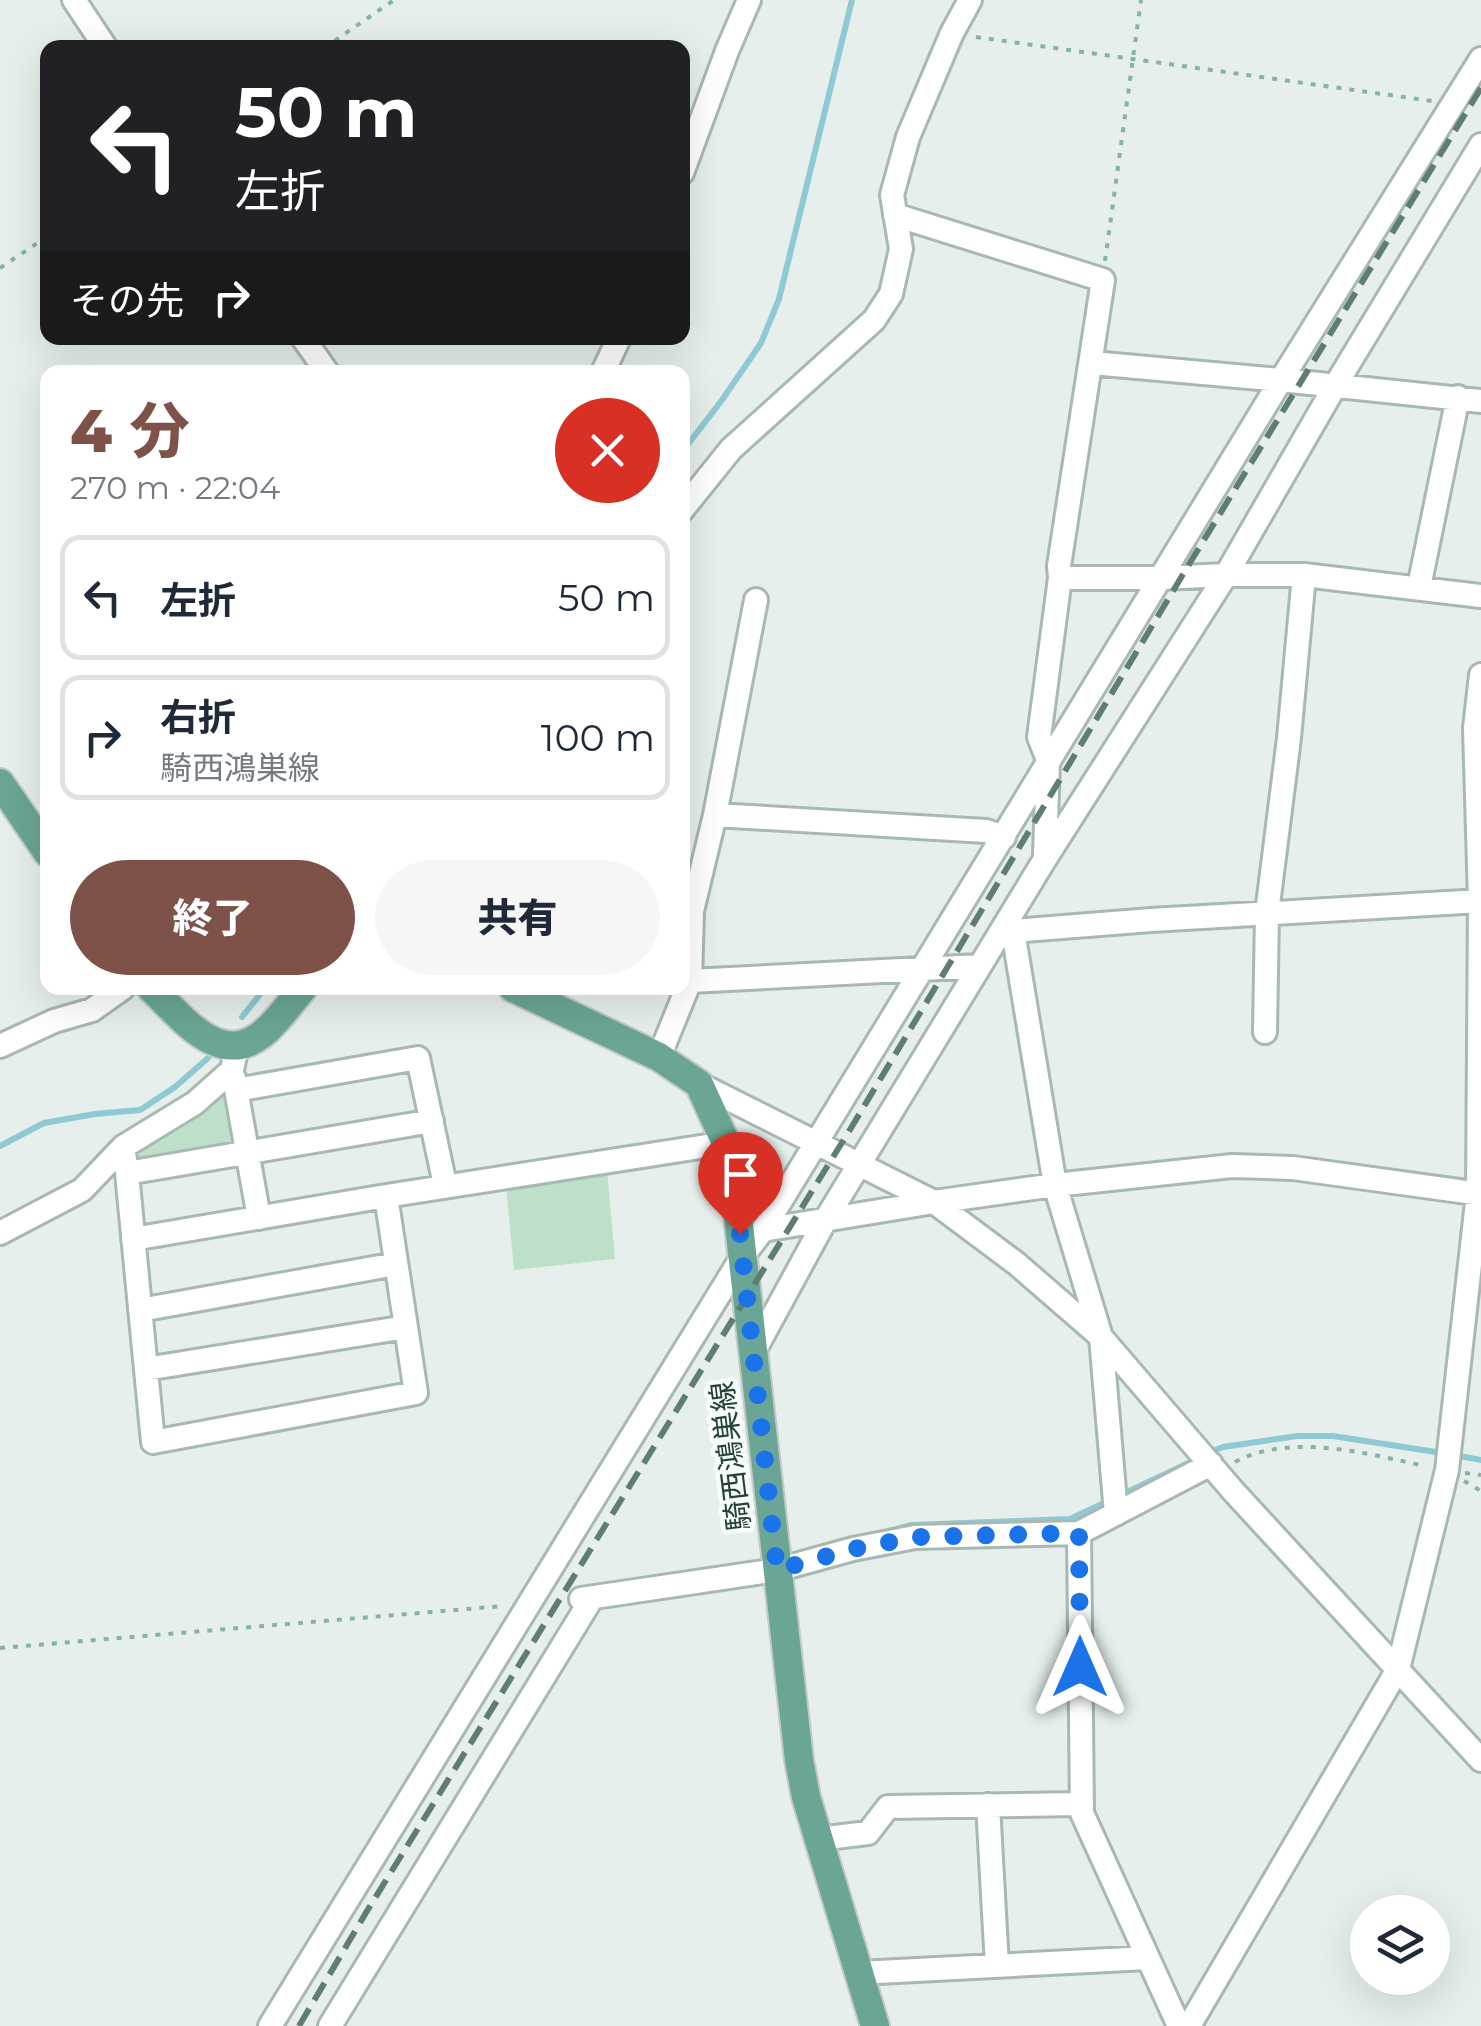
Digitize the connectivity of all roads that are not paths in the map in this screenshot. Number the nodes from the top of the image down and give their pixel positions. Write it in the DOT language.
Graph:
graph roads {
  1 [pos="74,0"];
  2 [pos="749,0"];
  3 [pos="970,0"];
  4 [pos="101,40"];
  5 [pos="1481,59"];
  6 [pos="1481,145"];
  7 [pos="690,151"];
  8 [pos="896,215"];
  9 [pos="1092,364"];
  10 [pos="1280,380"];
  11 [pos="1335,386"];
  12 [pos="1470,399"];
  13 [pos="690,500"];
  14 [pos="1226,574"];
  15 [pos="1304,574"];
  16 [pos="1060,578"];
  17 [pos="1161,578"];
  18 [pos="1419,586"];
  19 [pos="1481,596"];
  20 [pos="756,600"];
  21 [pos="1481,675"];
  22 [pos="1478,741"];
  23 [pos="1048,760"];
  24 [pos="0,782"];
  25 [pos="715,815"];
  26 [pos="1004,837"];
  27 [pos="40,841"];
  28 [pos="1045,859"];
  29 [pos="1480,901"];
  30 [pos="1267,913"];
  31 [pos="1009,928"];
  32 [pos="980,966"];
  33 [pos="921,968"];
  34 [pos="690,982"];
  35 [pos="113,995"];
  36 [pos="159,995"];
  37 [pos="296,995"];
  38 [pos="528,995"];
  39 [pos="685,995"];
  40 [pos="1264,1032"];
  41 [pos="0,1046"];
  42 [pos="658,1058"];
  43 [pos="235,1069"];
  44 [pos="700,1084"];
  45 [pos="432,1121"];
  46 [pos="726,1143"];
  47 [pos="816,1143"];
  48 [pos="122,1148"];
  49 [pos="248,1152"];
  50 [pos="860,1164"];
  51 [pos="127,1173"];
  52 [pos="445,1185"];
  53 [pos="1056,1185"];
  54 [pos="1479,1193"];
  55 [pos="386,1196"];
  56 [pos="934,1202"];
  57 [pos="259,1218"];
  58 [pos="826,1220"];
  59 [pos="763,1230"];
  60 [pos="0,1233"];
  61 [pos="133,1240"];
  62 [pos="742,1257"];
  63 [pos="396,1264"];
  64 [pos="140,1310"];
  65 [pos="406,1328"];
  66 [pos="1101,1338"];
  67 [pos="752,1356"];
  68 [pos="146,1369"];
  69 [pos="1214,1468"];
  70 [pos="1116,1514"];
  71 [pos="1079,1533"];
  72 [pos="776,1564"];
  73 [pos="1398,1669"];
  74 [pos="1481,1760"];
  75 [pos="1082,1804"];
  76 [pos="988,1806"];
  77 [pos="818,1839"];
  78 [pos="1148,1958"];
  79 [pos="997,1966"];
  80 [pos="860,1974"];
  81 [pos="270,2026"];
  82 [pos="330,2026"];
  83 [pos="876,2026"];
  84 [pos="1179,2026"];
  85 [pos="1189,2026"];
  1 -- 4 [label="street"];
  2 -- 7 [label="street"];
  3 -- 8 [label="street"];
  5 -- 10 [label="street"];
  6 -- 11 [label="street"];
  8 -- 9 [label="street"];
  8 -- 13 [label="street"];
  9 -- 10 [label="street"];
  9 -- 16 [label="street"];
  10 -- 11 [label="street"];
  10 -- 17 [label="street"];
  11 -- 12 [label="street"];
  11 -- 14 [label="street"];
  12 -- 18 [label="street"];
  14 -- 15 [label="street"];
  14 -- 17 [label="street"];
  14 -- 28 [label="street"];
  15 -- 18 [label="street"];
  15 -- 30 [label="street"];
  16 -- 17 [label="street"];
  16 -- 23 [label="street"];
  17 -- 23 [label="street"];
  18 -- 19 [label="street"];
  20 -- 25 [label="street"];
  21 -- 22 [label="street"];
  22 -- 29 [label="street"];
  23 -- 26 [label="street"];
  23 -- 28 [label="street"];
  24 -- 27 [label="main road"];
  25 -- 26 [label="street"];
  25 -- 34 [label="street"];
  26 -- 33 [label="street"];
  28 -- 31 [label="street"];
  29 -- 30 [label="street"];
  29 -- 54 [label="street"];
  30 -- 31 [label="street"];
  30 -- 40 [label="street"];
  31 -- 32 [label="street"];
  31 -- 53 [label="street"];
  32 -- 33 [label="street"];
  32 -- 50 [label="street"];
  33 -- 34 [label="street"];
  33 -- 47 [label="street"];
  35 -- 41 [label="street"];
  36 -- 43 [label="main road"];
  37 -- 43 [label="main road"];
  38 -- 42 [label="main road"];
  39 -- 42 [label="street"];
  42 -- 44 [label="main road"];
  43 -- 45 [label="street"];
  43 -- 48 [label="street"];
  43 -- 49 [label="street"];
  44 -- 46 [label="main road, 騎西鴻巣線"];
  44 -- 47 [label="street"];
  45 -- 49 [label="street"];
  45 -- 52 [label="street"];
  46 -- 52 [label="street"];
  46 -- 62 [label="main road, 騎西鴻巣線"];
  47 -- 50 [label="street"];
  47 -- 59 [label="street"];
  48 -- 51 [label="street"];
  48 -- 60 [label="street"];
  49 -- 51 [label="street"];
  49 -- 57 [label="street"];
  50 -- 56 [label="street"];
  50 -- 58 [label="street"];
  51 -- 61 [label="street"];
  52 -- 55 [label="street"];
  53 -- 54 [label="street"];
  53 -- 56 [label="street"];
  53 -- 66 [label="street"];
  54 -- 73 [label="street"];
  55 -- 57 [label="street"];
  55 -- 63 [label="street"];
  56 -- 58 [label="street"];
  56 -- 66 [label="street"];
  57 -- 61 [label="street"];
  58 -- 59 [label="street"];
  58 -- 67 [label="street"];
  59 -- 62 [label="street"];
  61 -- 64 [label="street"];
  62 -- 67 [label="main road, 騎西鴻巣線"];
  62 -- 81 [label="street"];
  63 -- 64 [label="street"];
  63 -- 65 [label="street"];
  64 -- 68 [label="street"];
  65 -- 68 [label="street"];
  65 -- 68 [label="street"];
  66 -- 69 [label="street"];
  66 -- 70 [label="street"];
  67 -- 72 [label="main road, 騎西鴻巣線"];
  69 -- 70 [label="street"];
  69 -- 73 [label="street"];
  70 -- 71 [label="street"];
  71 -- 72 [label="street"];
  71 -- 75 [label="street"];
  72 -- 77 [label="main road, 騎西鴻巣線"];
  72 -- 82 [label="street"];
  73 -- 74 [label="street"];
  73 -- 85 [label="street"];
  75 -- 76 [label="street"];
  75 -- 78 [label="street"];
  76 -- 77 [label="street"];
  76 -- 79 [label="street"];
  77 -- 80 [label="main road, 騎西鴻巣線"];
  78 -- 79 [label="street"];
  78 -- 84 [label="street"];
  79 -- 80 [label="street"];
  80 -- 83 [label="main road, 騎西鴻巣線"];
}
